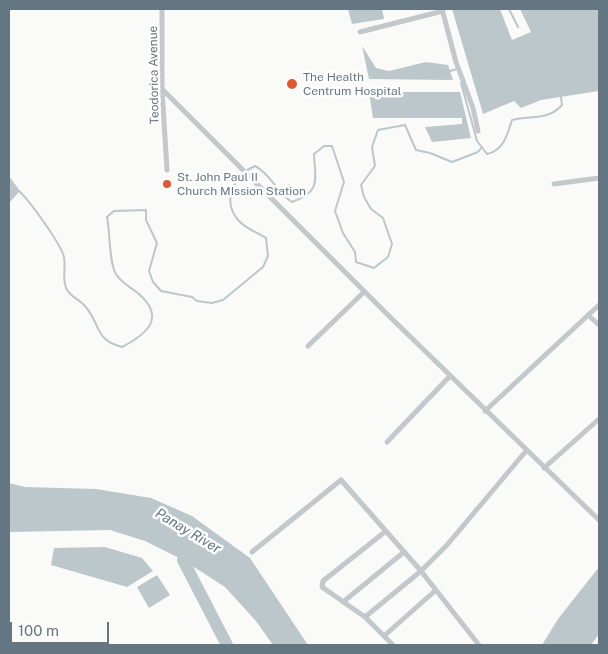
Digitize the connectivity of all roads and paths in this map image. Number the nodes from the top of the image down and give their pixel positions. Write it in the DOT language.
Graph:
graph roads {
  1 [pos="162,9"];
  2 [pos="442,10"];
  3 [pos="360,32"];
  4 [pos="162,89"];
  5 [pos="478,131"];
  6 [pos="167,170"];
  7 [pos="599,178"];
  8 [pos="554,184"];
  9 [pos="364,292"];
  10 [pos="599,305"];
  11 [pos="588,315"];
  12 [pos="599,325"];
  13 [pos="308,346"];
  14 [pos="450,376"];
  15 [pos="485,411"];
  16 [pos="599,419"];
  17 [pos="387,442"];
  18 [pos="526,450"];
  19 [pos="544,468"];
  20 [pos="599,520"];
  21 [pos="386,531"];
  22 [pos="252,552"];
  23 [pos="404,552"];
  24 [pos="421,571"];
  25 [pos="436,590"];
  26 [pos="343,602"];
  27 [pos="365,616"];
  28 [pos="384,636"];
  29 [pos="393,645"];
  30 [pos="479,645"];
  1 -- 4 [label="street, Teodorica Avenue"];
  2 -- 3 [label="street"];
  2 -- 5 [label="street"];
  4 -- 6 [label="street, Teodorica Avenue"];
  4 -- 9 [label="street"];
  7 -- 8 [label="street"];
  9 -- 13 [label="street"];
  9 -- 14 [label="street"];
  10 -- 11 [label="street"];
  11 -- 12 [label="street"];
  11 -- 15 [label="street"];
  14 -- 15 [label="street"];
  14 -- 17 [label="street"];
  15 -- 18 [label="street"];
  16 -- 19 [label="street"];
  18 -- 19 [label="street"];
  18 -- 24 [label="street"];
  19 -- 20 [label="street"];
  21 -- 22 [label="street"];
  21 -- 23 [label="street"];
  21 -- 26 [label="street"];
  23 -- 24 [label="street"];
  23 -- 26 [label="street"];
  24 -- 25 [label="street"];
  24 -- 27 [label="street"];
  25 -- 28 [label="street"];
  25 -- 30 [label="street"];
  26 -- 27 [label="street"];
  27 -- 28 [label="street"];
  28 -- 29 [label="street"];
}
